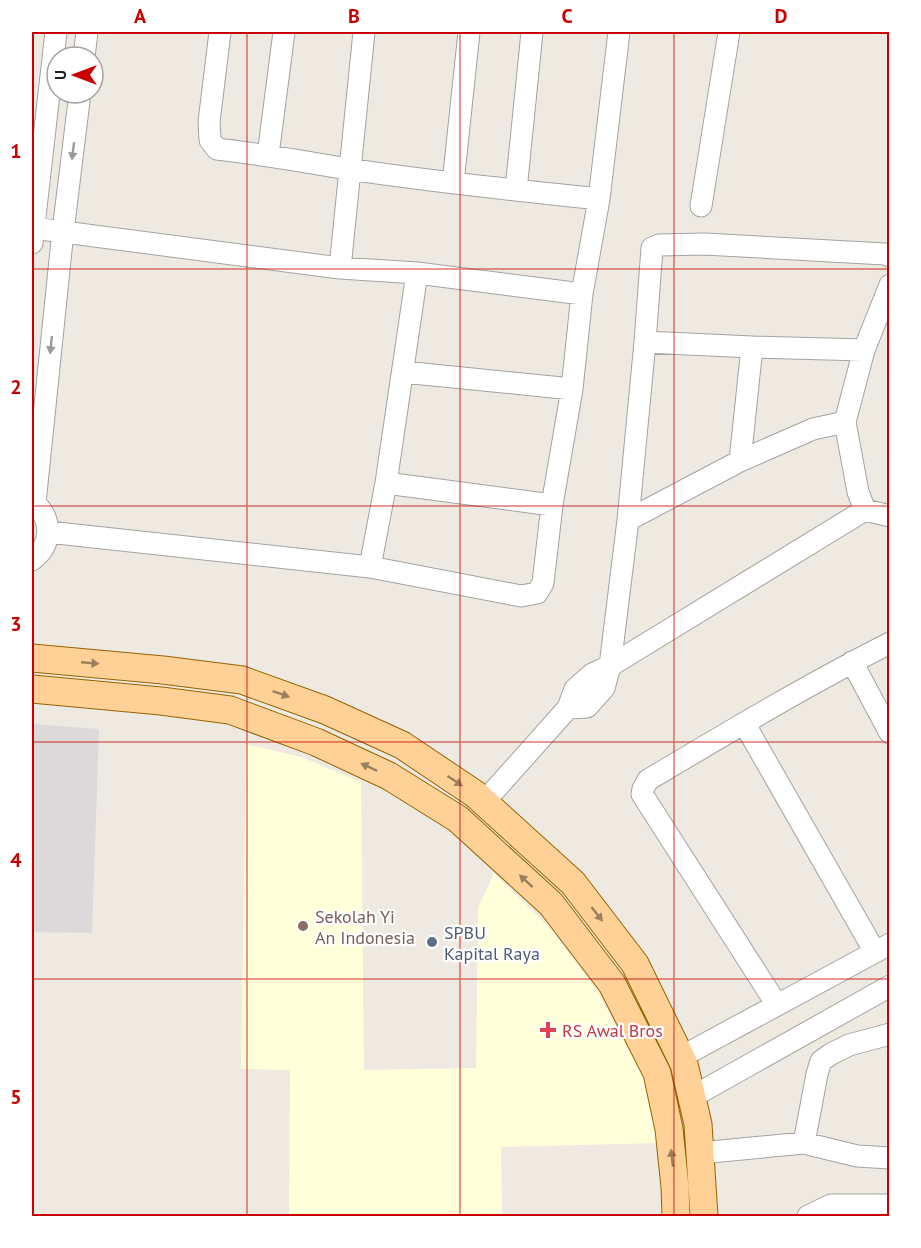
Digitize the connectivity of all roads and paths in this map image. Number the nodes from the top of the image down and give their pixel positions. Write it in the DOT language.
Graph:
graph roads {
  1 [pos="56,32"];
  2 [pos="220,32"];
  3 [pos="284,32"];
  4 [pos="364,32"];
  5 [pos="469,32"];
  6 [pos="532,32"];
  7 [pos="620,32"];
  8 [pos="729,32"];
  9 [pos="79,105"];
  10 [pos="268,155"];
  11 [pos="349,169"];
  12 [pos="453,183"];
  13 [pos="516,190"];
  14 [pos="599,199"];
  15 [pos="701,206"];
  16 [pos="63,231"];
  17 [pos="32,235"];
  18 [pos="890,256"];
  19 [pos="340,268"];
  20 [pos="417,273"];
  21 [pos="890,285"];
  22 [pos="582,294"];
  23 [pos="645,342"];
  24 [pos="752,347"];
  25 [pos="864,350"];
  26 [pos="403,372"];
  27 [pos="572,389"];
  28 [pos="845,422"];
  29 [pos="740,461"];
  30 [pos="386,483"];
  31 [pos="33,502"];
  32 [pos="552,505"];
  33 [pos="865,510"];
  34 [pos="890,516"];
  35 [pos="628,520"];
  36 [pos="48,532"];
  37 [pos="32,560"];
  38 [pos="370,567"];
  39 [pos="890,643"];
  40 [pos="32,658"];
  41 [pos="852,662"];
  42 [pos="610,666"];
  43 [pos="163,669"];
  44 [pos="32,689"];
  45 [pos="161,701"];
  46 [pos="744,723"];
  47 [pos="890,733"];
  48 [pos="484,802"];
  49 [pos="882,948"];
  50 [pos="890,986"];
  51 [pos="777,1005"];
  52 [pos="890,1034"];
  53 [pos="681,1057"];
  54 [pos="692,1097"];
  55 [pos="804,1143"];
  56 [pos="700,1153"];
  57 [pos="890,1158"];
  58 [pos="890,1205"];
  59 [pos="675,1216"];
  60 [pos="704,1216"];
  61 [pos="808,1216"];
  1 -- 17 [label="street"];
  2 -- 10 [label="street"];
  3 -- 10 [label="street"];
  4 -- 11 [label="street"];
  5 -- 12 [label="street"];
  6 -- 13 [label="street"];
  7 -- 14 [label="street"];
  8 -- 15 [label="street"];
  9 -- 16 [label="street, one-way"];
  10 -- 11 [label="street"];
  11 -- 12 [label="street"];
  11 -- 19 [label="street"];
  12 -- 13 [label="street"];
  13 -- 14 [label="street"];
  14 -- 22 [label="street"];
  16 -- 17 [label="street"];
  16 -- 19 [label="street"];
  16 -- 31 [label="street, one-way"];
  18 -- 23 [label="street"];
  19 -- 20 [label="street"];
  20 -- 22 [label="street"];
  20 -- 26 [label="street"];
  21 -- 25 [label="street"];
  22 -- 27 [label="street"];
  23 -- 24 [label="street"];
  23 -- 35 [label="street"];
  24 -- 25 [label="street"];
  24 -- 29 [label="street"];
  25 -- 28 [label="street"];
  26 -- 27 [label="street"];
  26 -- 30 [label="street"];
  27 -- 32 [label="street"];
  28 -- 29 [label="street"];
  28 -- 33 [label="street"];
  29 -- 35 [label="street"];
  30 -- 32 [label="street"];
  30 -- 38 [label="street"];
  31 -- 36 [label="street"];
  32 -- 38 [label="street"];
  33 -- 34 [label="street"];
  33 -- 42 [label="street"];
  35 -- 42 [label="street"];
  36 -- 37 [label="street"];
  36 -- 38 [label="street"];
  39 -- 41 [label="street"];
  40 -- 43 [label="main road, one-way"];
  41 -- 46 [label="street"];
  41 -- 47 [label="street"];
  42 -- 48 [label="street"];
  43 -- 45 [label="main road"];
  43 -- 48 [label="main road, one-way"];
  44 -- 45 [label="main road"];
  59 -- 45 [label="main road, one-way"];
  46 -- 49 [label="street"];
  46 -- 51 [label="street"];
  48 -- 53 [label="main road, one-way"];
  49 -- 51 [label="street"];
  50 -- 54 [label="street"];
  51 -- 53 [label="street"];
  52 -- 55 [label="street"];
  53 -- 54 [label="main road"];
  54 -- 56 [label="main road"];
  55 -- 56 [label="street"];
  55 -- 57 [label="street"];
  56 -- 60 [label="main road"];
  58 -- 61 [label="street"];
}
